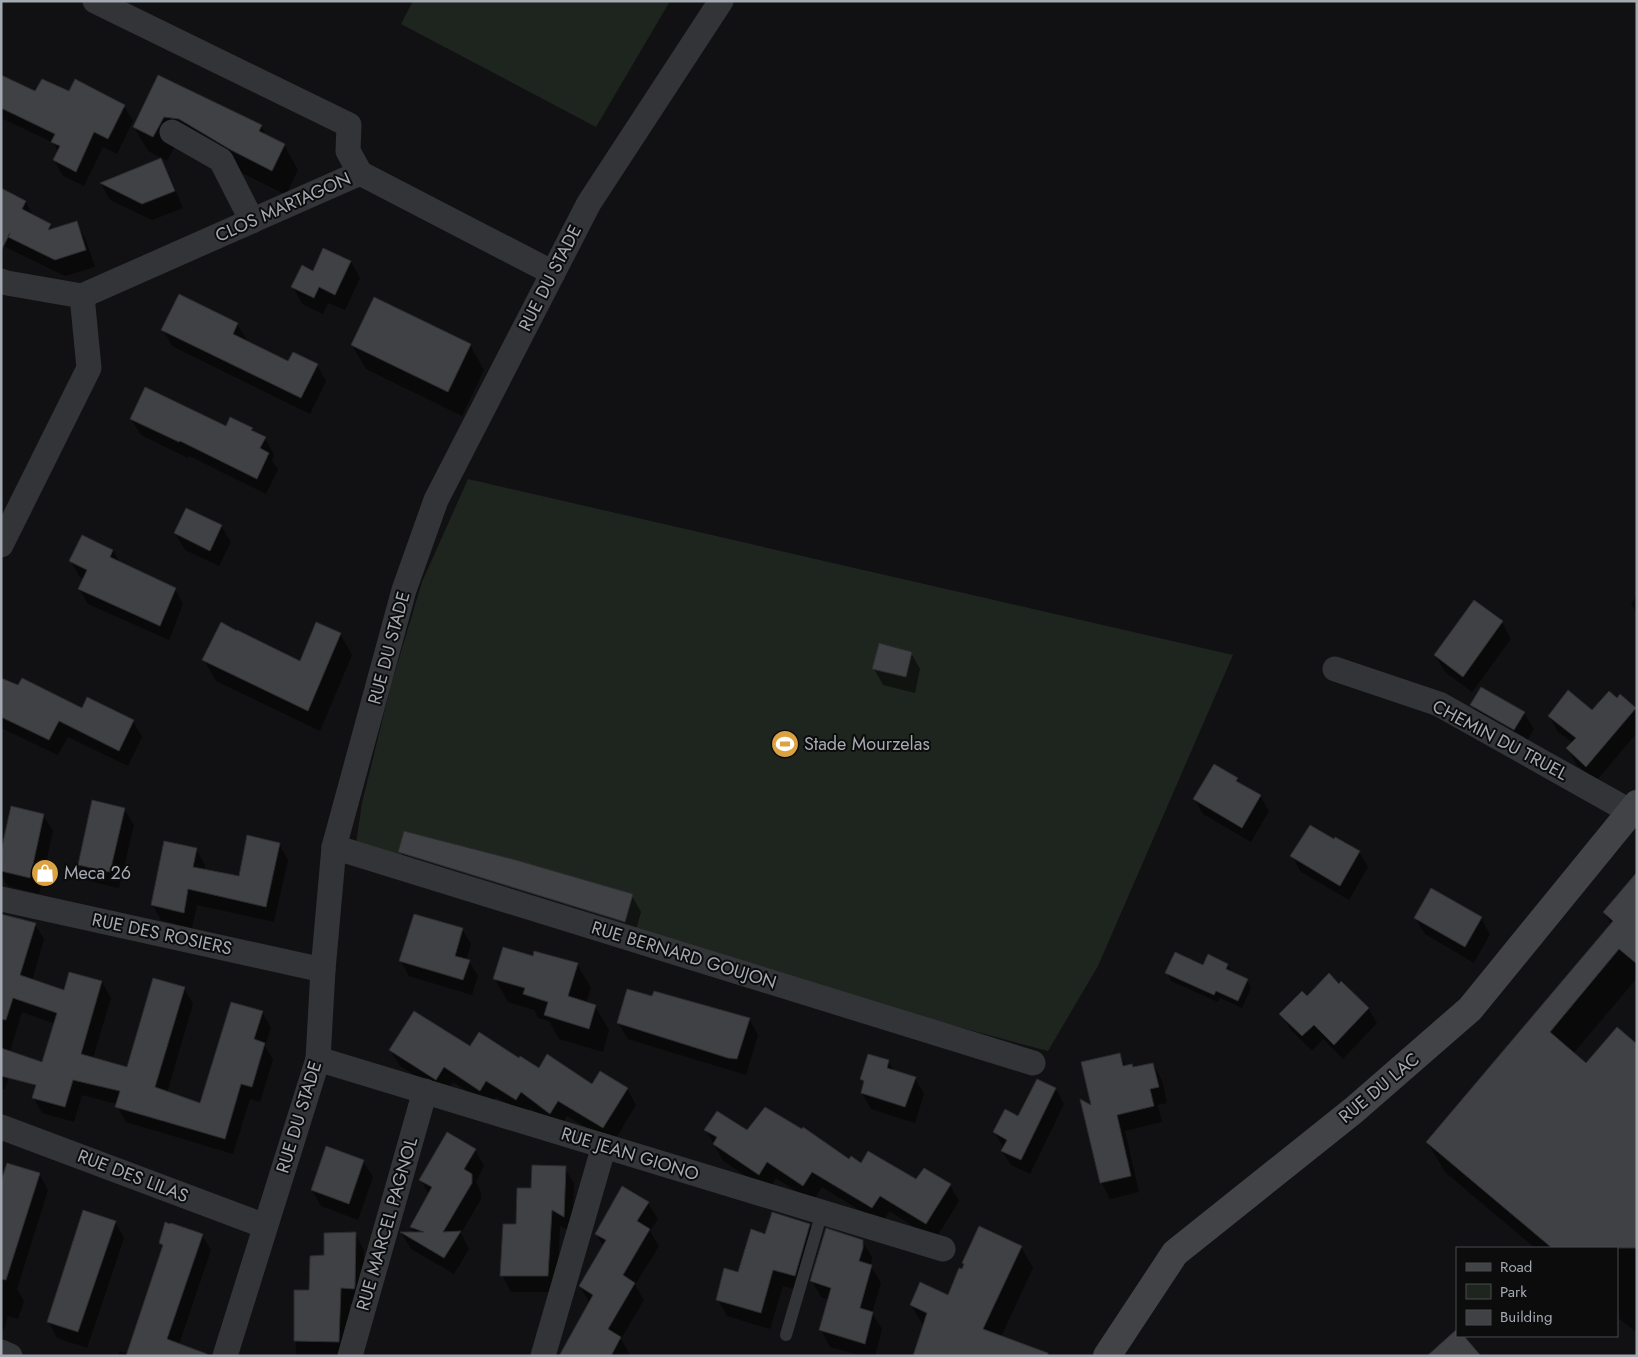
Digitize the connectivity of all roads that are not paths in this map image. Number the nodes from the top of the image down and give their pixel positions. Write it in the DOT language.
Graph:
graph roads {
  1 [pos="95,1"];
  2 [pos="721,1"];
  3 [pos="172,132"];
  4 [pos="360,173"];
  5 [pos="252,221"];
  6 [pos="553,273"];
  7 [pos="1,281"];
  8 [pos="82,296"];
  9 [pos="1,545"];
  10 [pos="1335,670"];
  11 [pos="1634,808"];
  12 [pos="334,847"];
  13 [pos="1,899"];
  14 [pos="323,970"];
  15 [pos="318,1059"];
  16 [pos="1034,1063"];
  17 [pos="425,1091"];
  18 [pos="1,1127"];
  19 [pos="604,1146"];
  20 [pos="822,1212"];
  21 [pos="265,1226"];
  22 [pos="943,1249"];
  23 [pos="786,1335"];
  24 [pos="1,1352"];
  25 [pos="10,1356"];
  26 [pos="225,1356"];
  27 [pos="350,1356"];
  28 [pos="543,1356"];
  29 [pos="1107,1356"];
  1 -- 4 [label="street"];
  2 -- 6 [label="street, RUE DU STADE"];
  3 -- 5 [label="street"];
  4 -- 5 [label="street, CLOS MARTAGON"];
  4 -- 6 [label="street, CLOS MARTAGON"];
  5 -- 8 [label="street, CLOS MARTAGON"];
  6 -- 12 [label="street, RUE DU STADE"];
  7 -- 8 [label="street"];
  8 -- 9 [label="street"];
  10 -- 11 [label="street, CHEMIN DU TRUEL"];
  11 -- 29 [label="street, RUE DU LAC"];
  12 -- 14 [label="street, RUE DU STADE"];
  12 -- 16 [label="street, RUE BERNARD GOUJON"];
  13 -- 14 [label="street, RUE DES ROSIERS"];
  14 -- 15 [label="street, RUE DU STADE"];
  15 -- 17 [label="street, RUE JEAN GIONO"];
  15 -- 21 [label="street, RUE DU STADE"];
  17 -- 19 [label="street, RUE JEAN GIONO"];
  17 -- 27 [label="street, RUE MARCEL PAGNOL"];
  18 -- 21 [label="street, RUE DES LILAS"];
  19 -- 20 [label="street, RUE JEAN GIONO"];
  19 -- 28 [label="street"];
  20 -- 22 [label="street, RUE JEAN GIONO"];
  20 -- 23 [label="lane"];
  21 -- 26 [label="street, RUE DU STADE"];
  24 -- 25 [label="street"];
}
